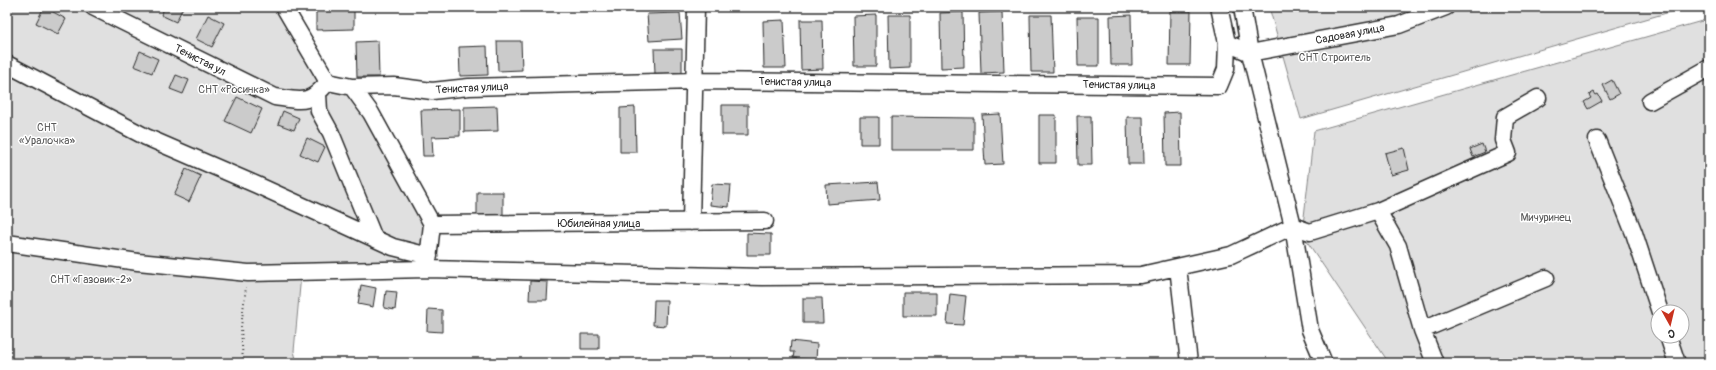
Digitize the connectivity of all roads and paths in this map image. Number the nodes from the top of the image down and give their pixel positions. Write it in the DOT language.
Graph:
graph roads {
  1 [pos="93,7"];
  2 [pos="284,7"];
  3 [pos="696,7"];
  4 [pos="1219,7"];
  5 [pos="1242,7"];
  6 [pos="1446,7"];
  7 [pos="1227,43"];
  8 [pos="1250,53"];
  9 [pos="7,64"];
  10 [pos="1709,68"];
  11 [pos="695,81"];
  12 [pos="328,82"];
  13 [pos="352,88"];
  14 [pos="318,94"];
  15 [pos="1538,98"];
  16 [pos="1650,101"];
  17 [pos="1597,140"];
  18 [pos="1378,210"];
  19 [pos="765,221"];
  20 [pos="691,222"];
  21 [pos="432,224"];
  22 [pos="1293,226"];
  23 [pos="374,238"];
  24 [pos="7,243"];
  25 [pos="428,263"];
  26 [pos="1178,267"];
  27 [pos="248,273"];
  28 [pos="1546,278"];
  29 [pos="1657,304"];
  30 [pos="1422,330"];
  31 [pos="1670,344"];
  32 [pos="243,363"];
  33 [pos="1189,363"];
  34 [pos="1324,363"];
  35 [pos="1435,363"];
  36 [pos="1676,363"];
  1 -- 14 [label="street, Тенистая ул"];
  2 -- 12 [label="street"];
  3 -- 11 [label="street"];
  4 -- 7 [label="street"];
  5 -- 8 [label="street"];
  6 -- 8 [label="street, Садовая улица"];
  7 -- 8 [label="street"];
  7 -- 11 [label="street, Тенистая улица"];
  8 -- 22 [label="street"];
  9 -- 23 [label="street"];
  10 -- 16 [label="street"];
  11 -- 13 [label="street, Тенистая улица"];
  11 -- 20 [label="street"];
  12 -- 13 [label="street, Тенистая улица"];
  12 -- 14 [label="street"];
  13 -- 21 [label="street"];
  14 -- 23 [label="street"];
  15 -- 18 [label="street"];
  17 -- 29 [label="street"];
  18 -- 22 [label="street"];
  18 -- 30 [label="street"];
  19 -- 20 [label="street, Юбилейная улица"];
  20 -- 21 [label="street, Юбилейная улица"];
  21 -- 25 [label="street"];
  22 -- 26 [label="street"];
  22 -- 34 [label="street"];
  23 -- 25 [label="street"];
  24 -- 27 [label="street"];
  25 -- 26 [label="street"];
  25 -- 27 [label="street"];
  26 -- 33 [label="street"];
  27 -- 32 [label="path"];
  28 -- 30 [label="street"];
  30 -- 35 [label="street"];
  31 -- 36 [label="street"];
}
